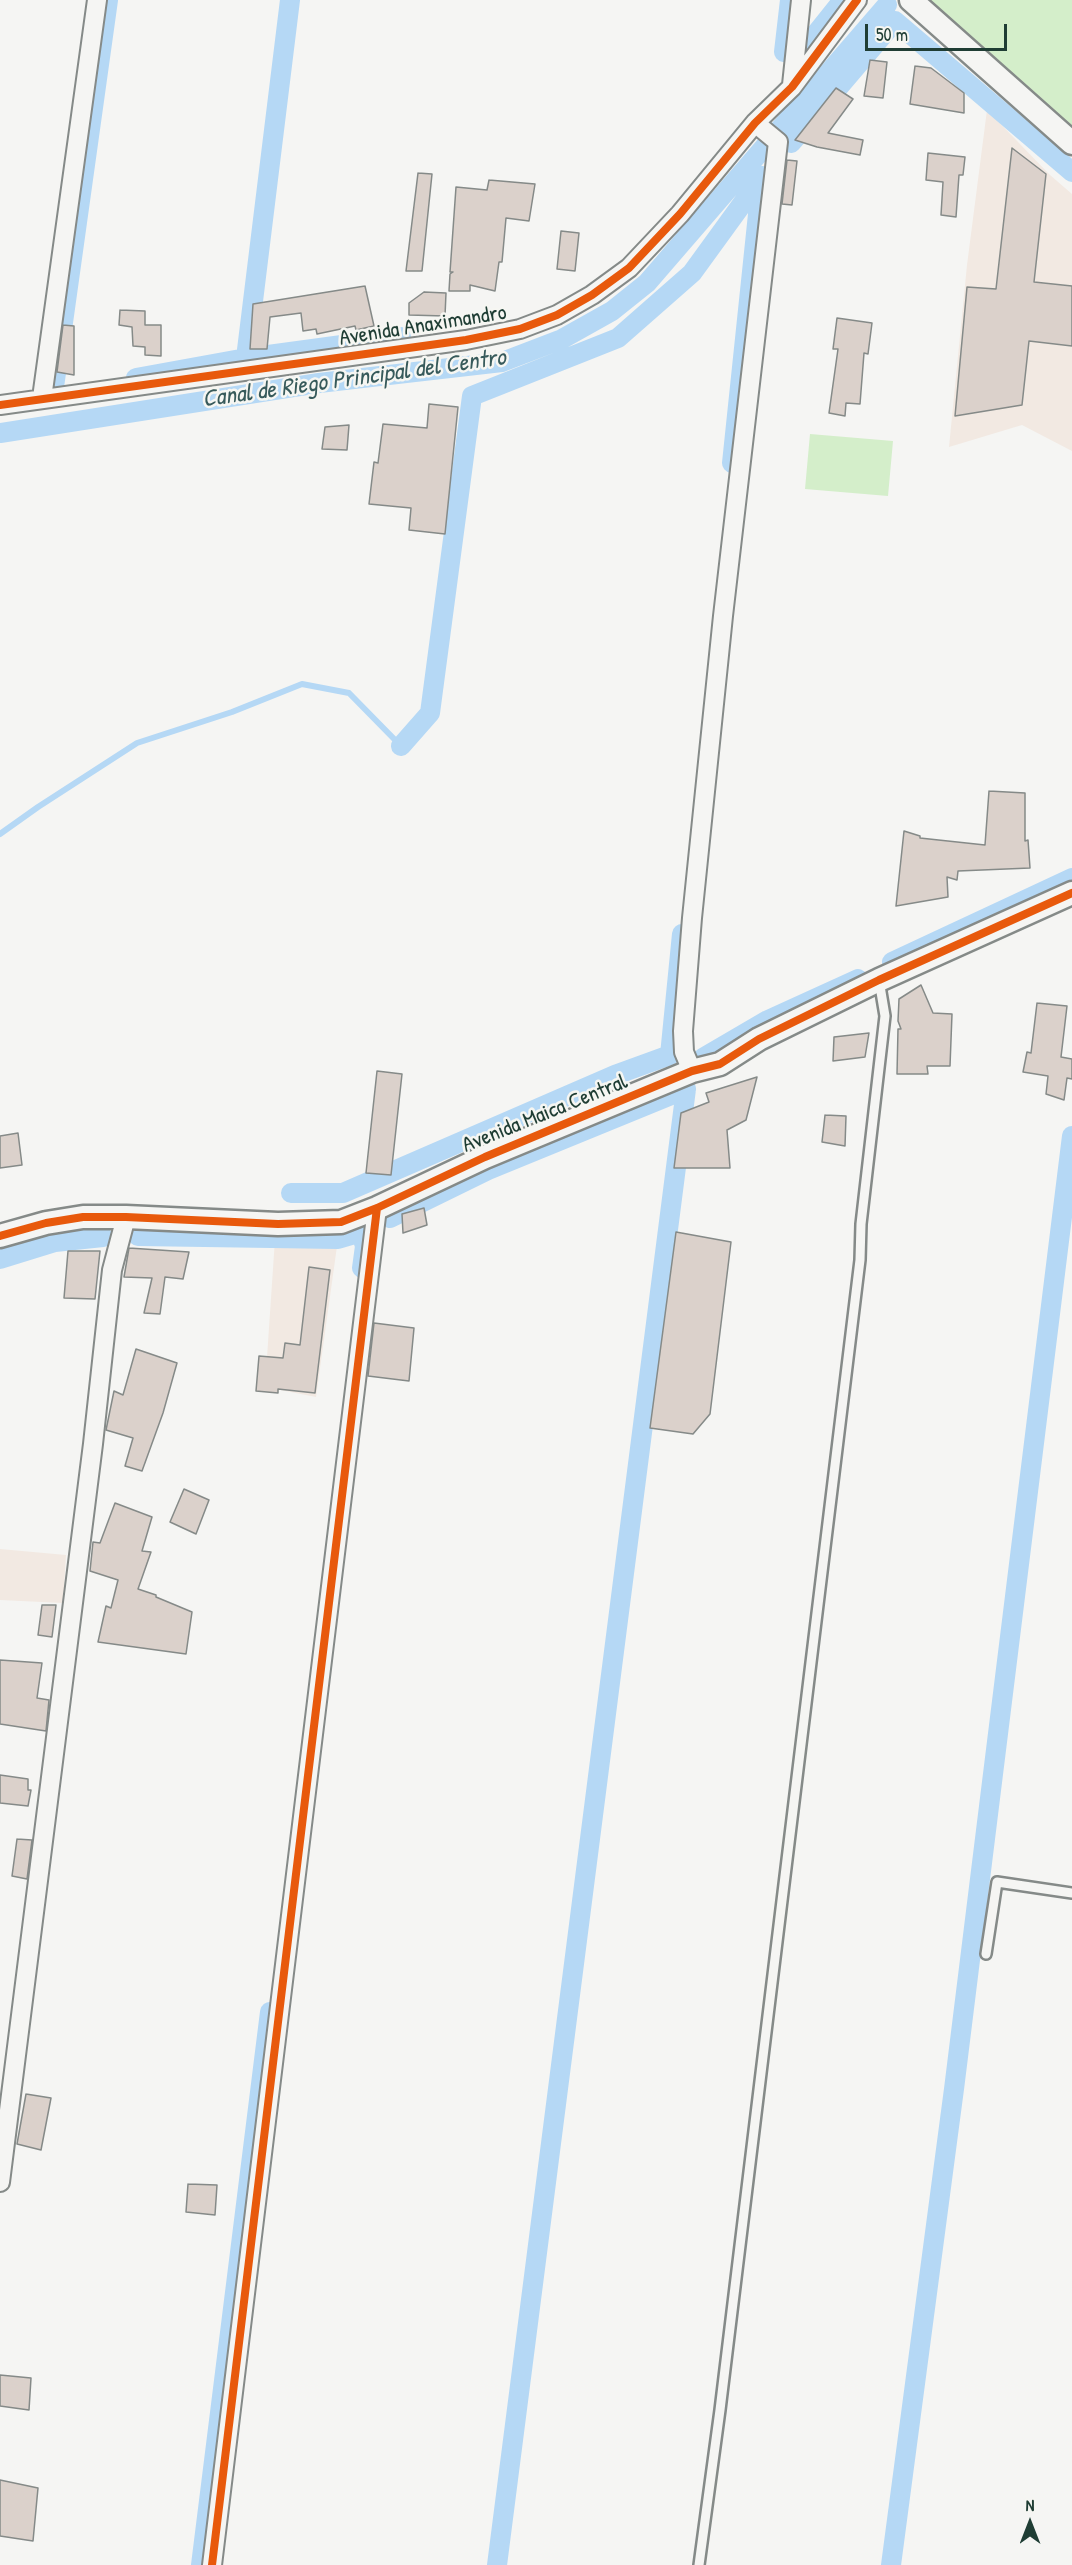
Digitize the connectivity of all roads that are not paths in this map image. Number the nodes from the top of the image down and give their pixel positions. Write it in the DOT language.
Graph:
graph roads {
  1 [pos="97,0"];
  2 [pos="801,0"];
  3 [pos="857,0"];
  4 [pos="912,0"];
  5 [pos="792,87"];
  6 [pos="762,130"];
  7 [pos="1072,143"];
  8 [pos="42,398"];
  9 [pos="0,405"];
  10 [pos="1072,893"];
  11 [pos="879,980"];
  12 [pos="692,1071"];
  13 [pos="377,1208"];
  14 [pos="126,1217"];
  15 [pos="0,1236"];
  16 [pos="1072,1893"];
  17 [pos="986,1954"];
  18 [pos="0,2182"];
  19 [pos="212,2565"];
  20 [pos="699,2565"];
  1 -- 8 [label="street"];
  2 -- 5 [label="street"];
  3 -- 5 [label="street, Avenida Anaximandro"];
  4 -- 7 [label="street"];
  5 -- 6 [label="street, Avenida Anaximandro"];
  6 -- 8 [label="street, Avenida Anaximandro"];
  6 -- 12 [label="street"];
  8 -- 9 [label="street, Avenida Anaximandro"];
  10 -- 11 [label="street, Avenida Maica Central"];
  11 -- 12 [label="street, Avenida Maica Central"];
  11 -- 20 [label="lane"];
  12 -- 13 [label="street, Avenida Maica Central"];
  13 -- 14 [label="street, Avenida Maica Central"];
  13 -- 19 [label="street"];
  14 -- 15 [label="street, Avenida Maica Central"];
  14 -- 18 [label="street"];
  16 -- 17 [label="lane"];
}
